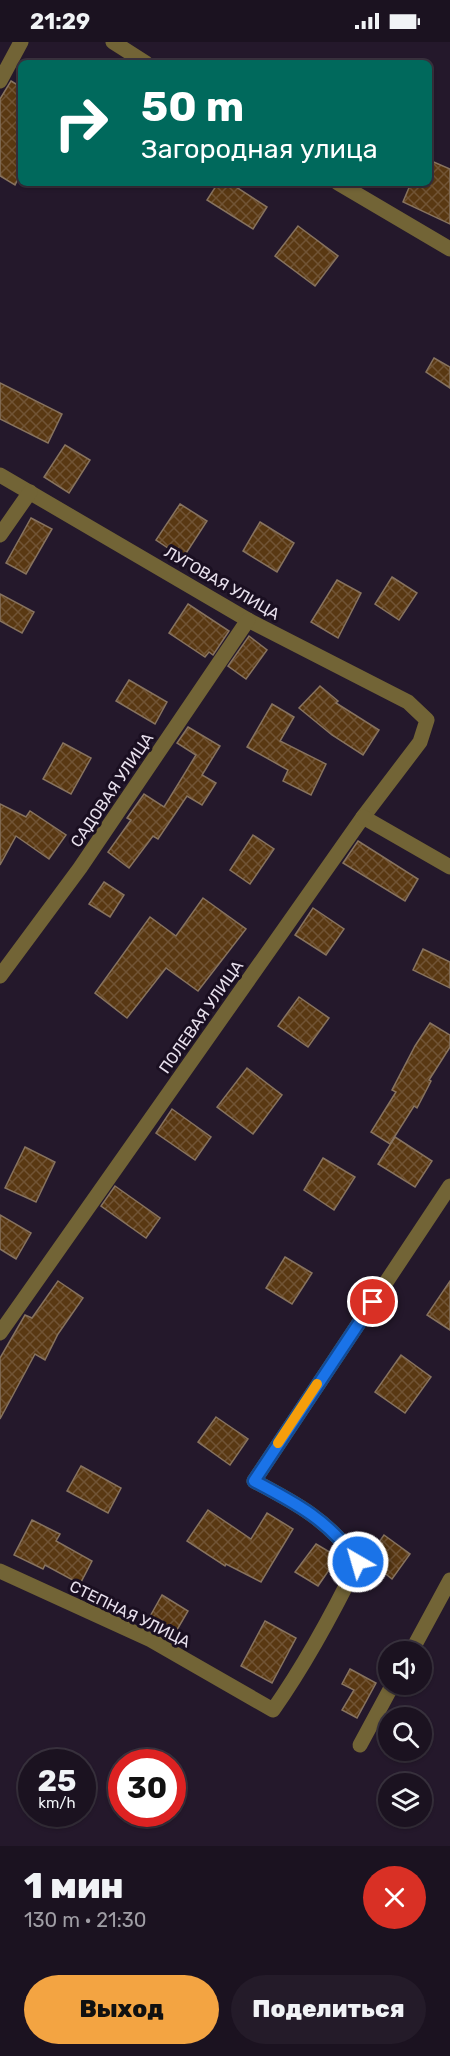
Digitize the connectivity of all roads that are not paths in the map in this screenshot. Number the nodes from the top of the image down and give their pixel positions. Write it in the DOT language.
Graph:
graph roads {
  1 [pos="21,42"];
  2 [pos="113,42"];
  3 [pos="141,60"];
  4 [pos="0,81"];
  5 [pos="343,186"];
  6 [pos="450,249"];
  7 [pos="0,475"];
  8 [pos="30,492"];
  9 [pos="0,535"];
  10 [pos="248,620"];
  11 [pos="427,720"];
  12 [pos="363,817"];
  13 [pos="450,867"];
  14 [pos="0,976"];
  15 [pos="450,1186"];
  16 [pos="0,1333"];
  17 [pos="0,1571"];
  18 [pos="450,1580"];
  19 [pos="417,1641"];
  20 [pos="387,1695"];
  21 [pos="360,1745"];
  1 -- 4 [label="street"];
  2 -- 3 [label="street"];
  5 -- 6 [label="street"];
  7 -- 8 [label="street, ЛУГОВАЯ УЛИЦА"];
  8 -- 9 [label="street"];
  8 -- 10 [label="street, ЛУГОВАЯ УЛИЦА"];
  10 -- 11 [label="street, ЛУГОВАЯ УЛИЦА"];
  10 -- 14 [label="street, САДОВАЯ УЛИЦА"];
  11 -- 12 [label="street, ПОЛЕВАЯ УЛИЦА"];
  12 -- 13 [label="street"];
  12 -- 16 [label="street, ПОЛЕВАЯ УЛИЦА"];
  15 -- 17 [label="street, СТЕПНАЯ УЛИЦА"];
  18 -- 19 [label="street"];
  20 -- 21 [label="street"];
}
